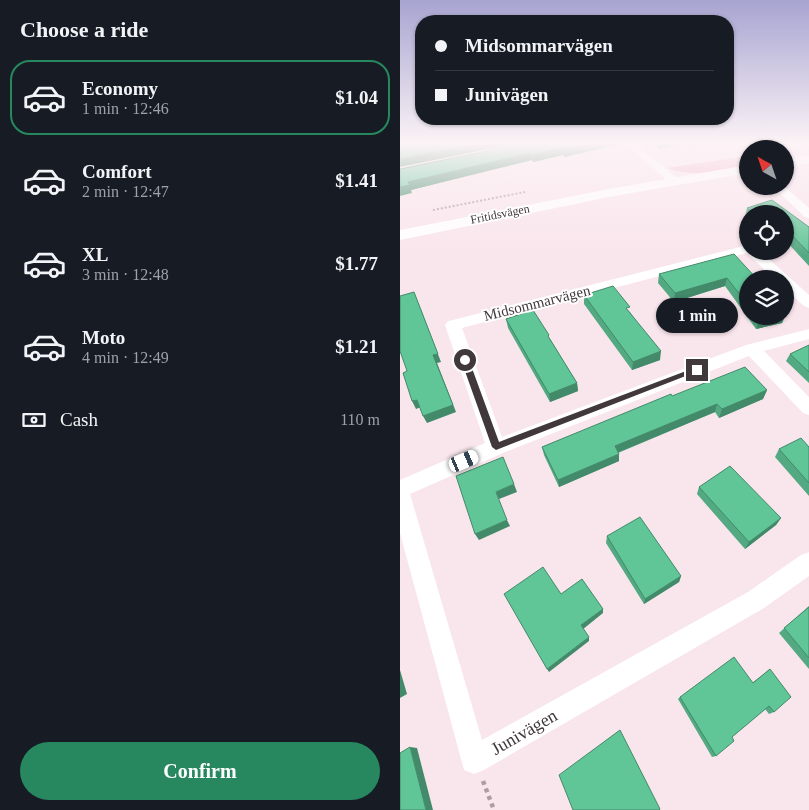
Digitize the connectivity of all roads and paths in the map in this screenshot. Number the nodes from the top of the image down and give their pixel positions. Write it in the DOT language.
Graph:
graph roads {
  1 [pos="674,181"];
  2 [pos="787,195"];
  3 [pos="809,214"];
  4 [pos="400,235"];
  5 [pos="739,251"];
  6 [pos="762,260"];
  7 [pos="772,270"];
  8 [pos="794,289"];
  9 [pos="809,303"];
  10 [pos="809,334"];
  11 [pos="752,349"];
  12 [pos="809,408"];
  13 [pos="496,447"];
  14 [pos="400,489"];
  15 [pos="400,496"];
  16 [pos="809,563"];
  17 [pos="474,760"];
  18 [pos="494,810"];
  1 -- 4 [label="street, Fritidsvägen"];
  2 -- 3 [label="street"];
  5 -- 13 [label="street, Midsommarvägen"];
  6 -- 7 [label="street"];
  8 -- 9 [label="street"];
  10 -- 11 [label="street"];
  11 -- 12 [label="street"];
  11 -- 13 [label="street"];
  13 -- 14 [label="street"];
  15 -- 17 [label="street, Junivägen"];
  16 -- 17 [label="street, Junivägen"];
  17 -- 18 [label="path"];
}
